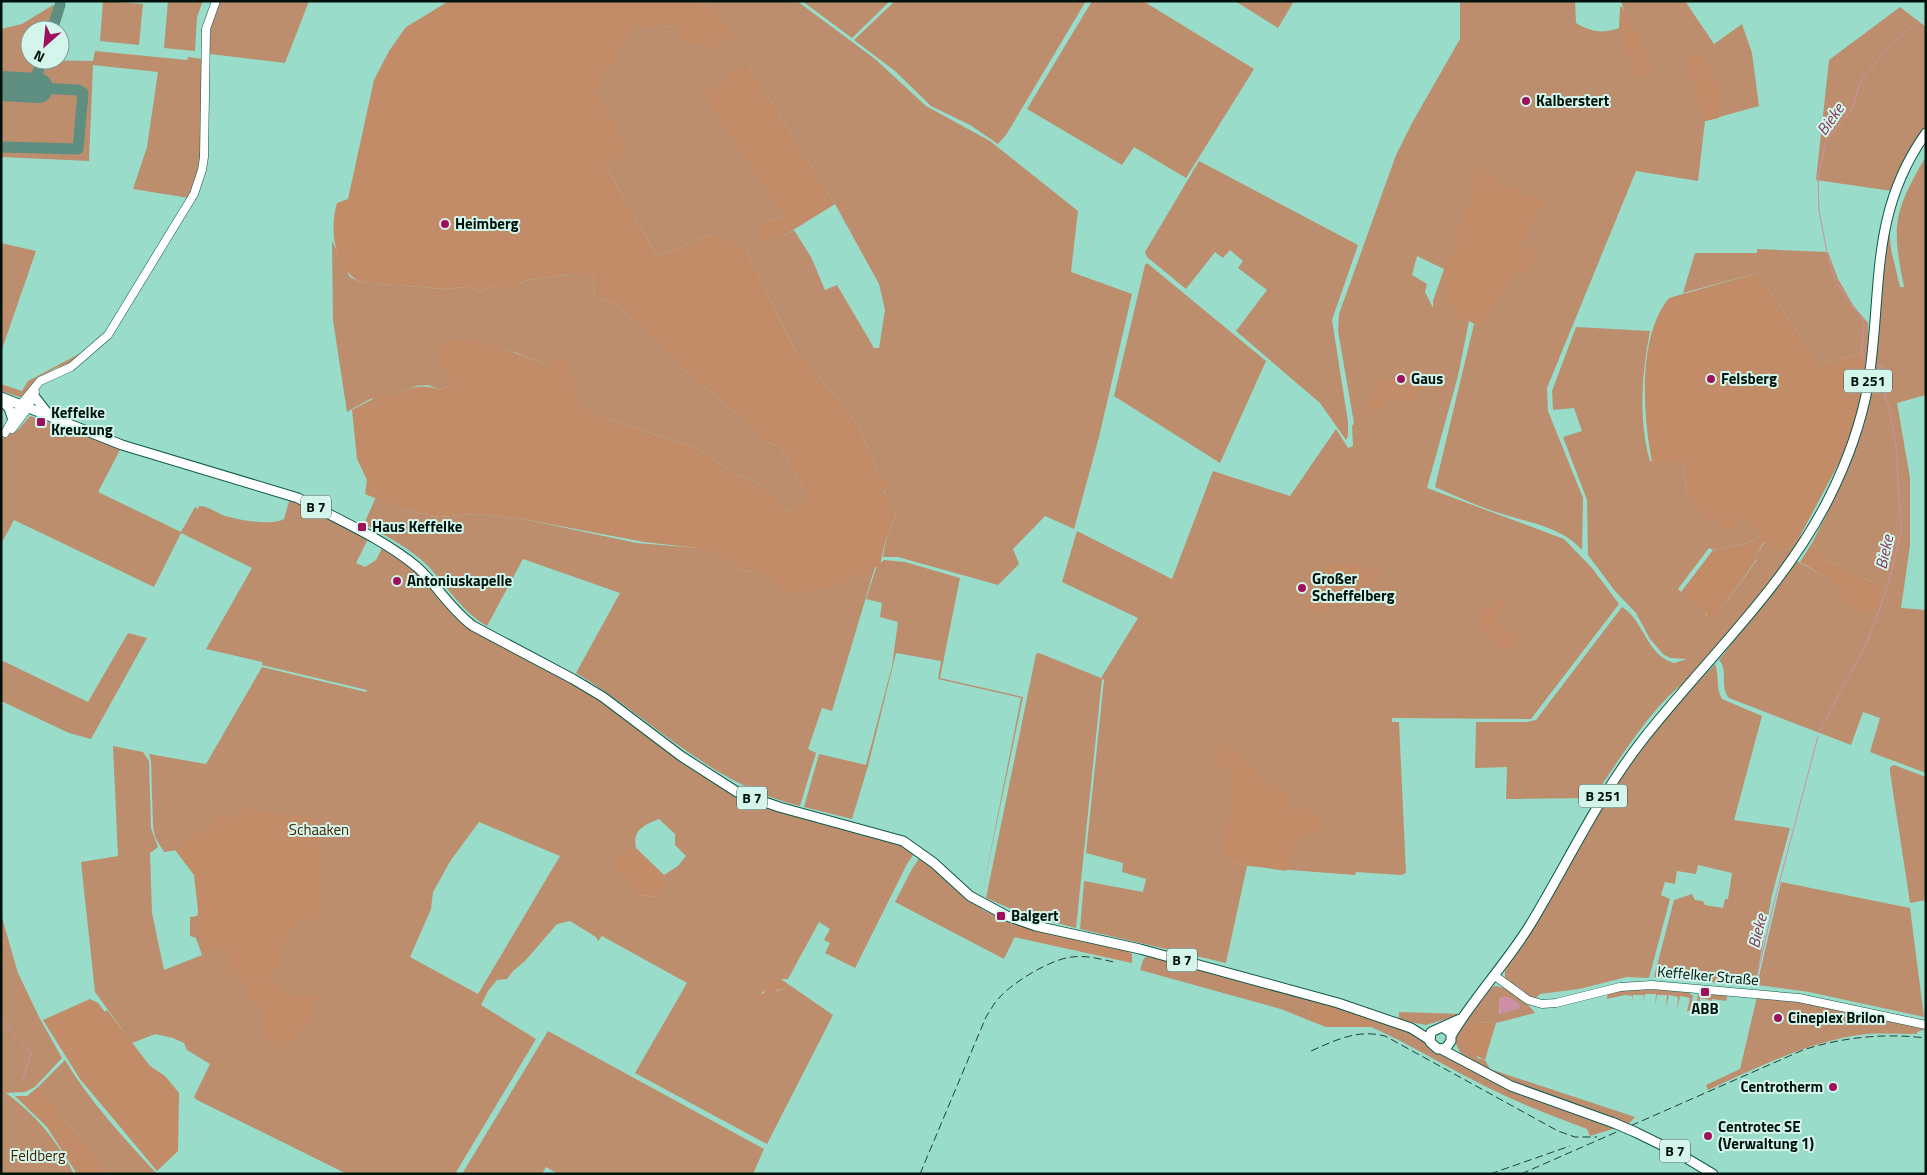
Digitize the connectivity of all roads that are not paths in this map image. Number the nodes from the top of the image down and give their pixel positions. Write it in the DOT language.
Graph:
graph roads {
  1 [pos="216,1"];
  2 [pos="1926,133"];
  3 [pos="38,384"];
  4 [pos="34,396"];
  5 [pos="1,399"];
  6 [pos="24,407"];
  7 [pos="53,419"];
  8 [pos="13,420"];
  9 [pos="3,434"];
  10 [pos="1495,976"];
  11 [pos="1462,1017"];
  12 [pos="1926,1025"];
  13 [pos="1411,1028"];
  14 [pos="1444,1028"];
  15 [pos="1434,1029"];
  16 [pos="1451,1039"];
  17 [pos="1430,1040"];
  18 [pos="1441,1049"];
  19 [pos="1459,1058"];
  20 [pos="1713,1174"];
  1 -- 3 [label="street"];
  2 -- 10 [label="main road, B 251"];
  3 -- 4 [label="street"];
  3 -- 6 [label="street"];
  4 -- 6 [label="street"];
  4 -- 7 [label="main road, B 7"];
  5 -- 6 [label="main road, B 7"];
  5 -- 8 [label="main road, B 7"];
  6 -- 7 [label="main road, B 7"];
  6 -- 8 [label="street"];
  6 -- 9 [label="street"];
  7 -- 13 [label="main road, B 7"];
  8 -- 9 [label="street"];
  10 -- 11 [label="main road, B 251"];
  10 -- 12 [label="street, Keffelker Straße"];
  11 -- 14 [label="main road, B 251"];
  11 -- 16 [label="main road, B 251"];
  13 -- 15 [label="main road, B 7"];
  13 -- 17 [label="main road, B 7"];
  14 -- 15 [label="main road, B 7"];
  14 -- 16 [label="main road"];
  15 -- 17 [label="main road"];
  16 -- 18 [label="main road"];
  16 -- 19 [label="main road"];
  17 -- 18 [label="main road, B 7"];
  18 -- 19 [label="main road, B 7"];
  19 -- 20 [label="main road, B 7, bridge"];
}
